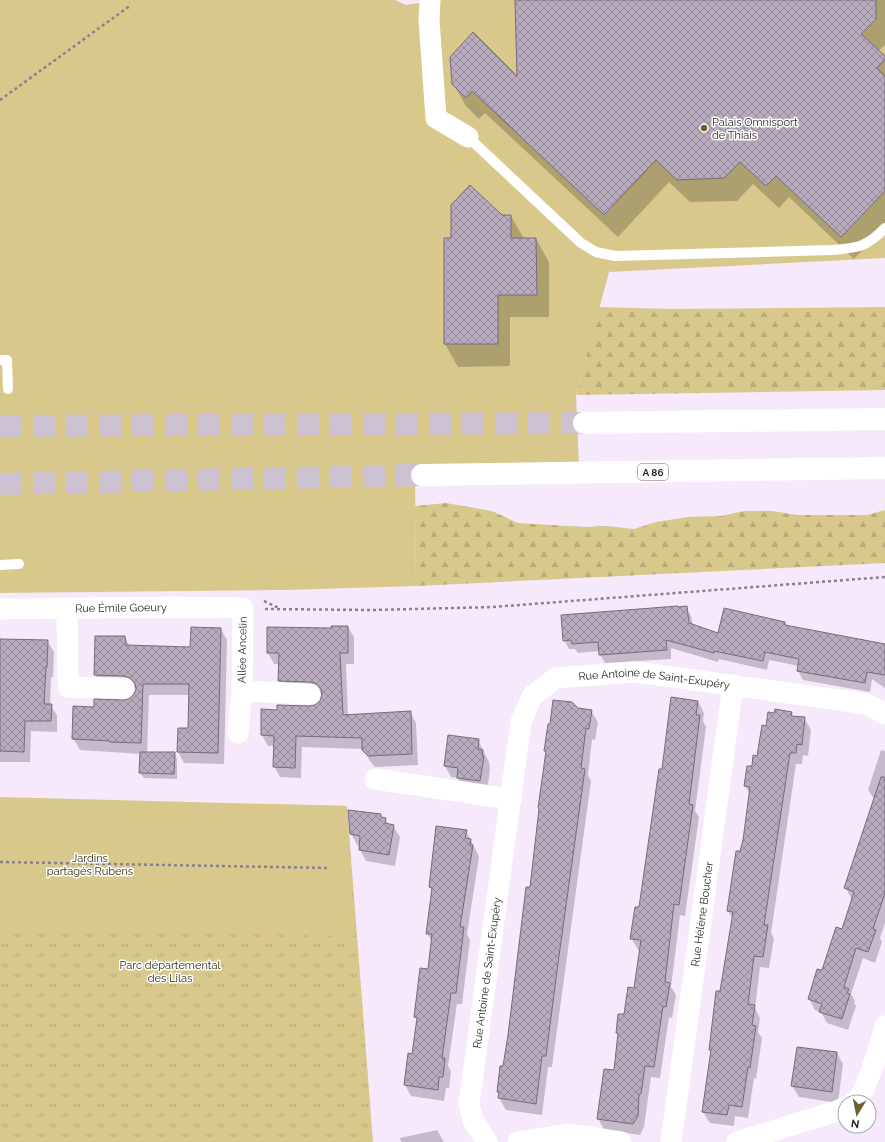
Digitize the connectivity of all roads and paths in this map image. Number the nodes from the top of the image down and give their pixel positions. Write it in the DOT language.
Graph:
graph roads {
  1 [pos="430,0"];
  2 [pos="131,5"];
  3 [pos="0,100"];
  4 [pos="468,137"];
  5 [pos="885,228"];
  6 [pos="0,360"];
  7 [pos="8,389"];
  8 [pos="885,419"];
  9 [pos="584,423"];
  10 [pos="885,468"];
  11 [pos="422,476"];
  12 [pos="19,564"];
  13 [pos="0,565"];
  14 [pos="885,577"];
  15 [pos="67,608"];
  16 [pos="0,609"];
  17 [pos="249,609"];
  18 [pos="733,686"];
  19 [pos="124,688"];
  20 [pos="242,691"];
  21 [pos="310,694"];
  22 [pos="885,714"];
  23 [pos="238,733"];
  24 [pos="375,779"];
  25 [pos="511,799"];
  26 [pos="0,862"];
  27 [pos="330,868"];
  28 [pos="885,1026"];
  29 [pos="861,1094"];
  30 [pos="837,1111"];
  31 [pos="487,1142"];
  32 [pos="518,1142"];
  33 [pos="621,1142"];
  34 [pos="671,1142"];
  35 [pos="737,1142"];
  1 -- 4 [label="street"];
  2 -- 3 [label="path"];
  4 -- 5 [label="lane"];
  6 -- 7 [label="lane"];
  8 -- 9 [label="highway"];
  10 -- 11 [label="highway, A 86"];
  12 -- 13 [label="lane"];
  14 -- 17 [label="path"];
  15 -- 16 [label="street, Rue Émile Goeury"];
  15 -- 17 [label="street, Rue Émile Goeury"];
  15 -- 19 [label="street"];
  17 -- 20 [label="street, Allée Ancelin"];
  18 -- 22 [label="street, Rue Antoine de Saint-Exupéry"];
  18 -- 25 [label="street, Rue Antoine de Saint-Exupéry"];
  18 -- 34 [label="street, Rue Hélène Boucher"];
  20 -- 21 [label="street, Allée Ancelin"];
  20 -- 23 [label="street, Allée Ancelin"];
  24 -- 25 [label="street"];
  25 -- 31 [label="street, Rue Antoine de Saint-Exupéry"];
  26 -- 27 [label="path"];
  28 -- 29 [label="street"];
  30 -- 35 [label="street"];
  32 -- 33 [label="street"];
}
